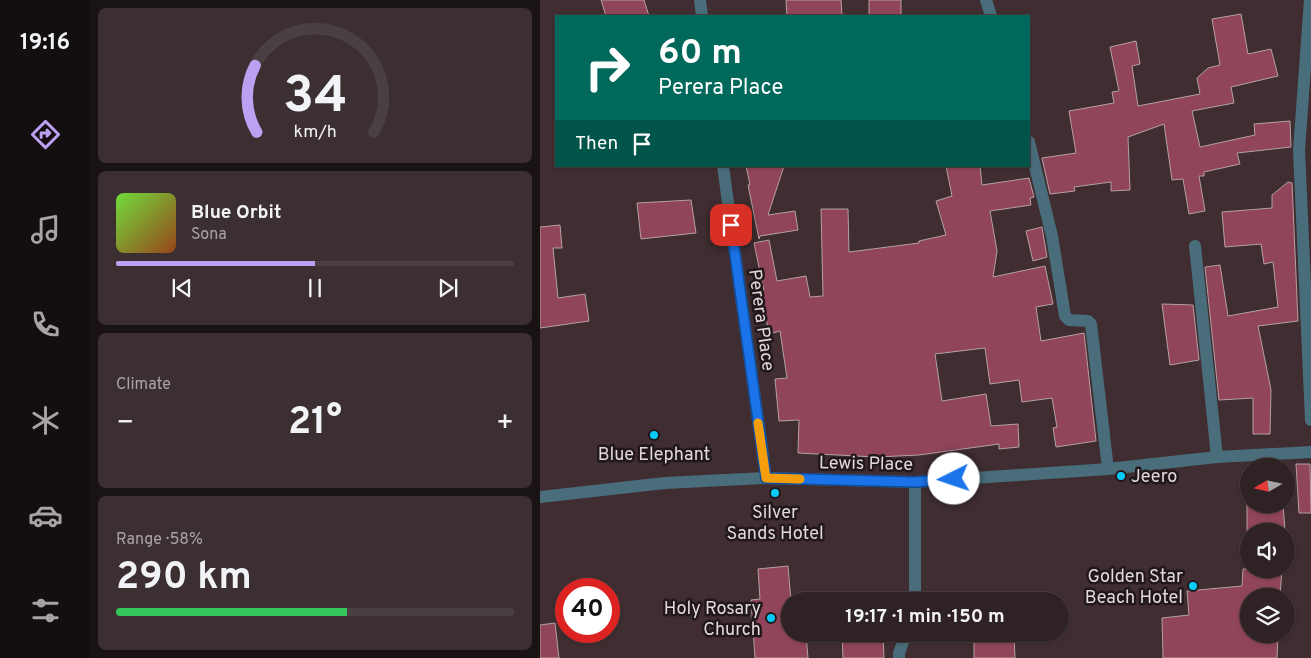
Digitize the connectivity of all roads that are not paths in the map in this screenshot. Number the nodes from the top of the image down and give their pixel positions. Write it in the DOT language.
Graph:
graph roads {
  1 [pos="700,0"];
  2 [pos="986,0"];
  3 [pos="1310,0"];
  4 [pos="702,15"];
  5 [pos="991,15"];
  6 [pos="1030,146"];
  7 [pos="723,167"];
  8 [pos="1195,246"];
  9 [pos="1311,420"];
  10 [pos="1311,452"];
  11 [pos="1217,457"];
  12 [pos="1108,469"];
  13 [pos="766,478"];
  14 [pos="915,482"];
  15 [pos="540,497"];
  16 [pos="915,592"];
  17 [pos="903,642"];
  18 [pos="899,658"];
  1 -- 4 [label="street"];
  2 -- 5 [label="street"];
  3 -- 9 [label="street"];
  6 -- 12 [label="street"];
  7 -- 13 [label="street, Perera Place"];
  8 -- 11 [label="street"];
  10 -- 11 [label="street, Lewis Place"];
  11 -- 12 [label="street, Lewis Place"];
  12 -- 14 [label="street, Lewis Place"];
  13 -- 14 [label="street, Lewis Place"];
  13 -- 15 [label="street, Lewis Place"];
  14 -- 16 [label="street"];
  17 -- 18 [label="street"];
}
